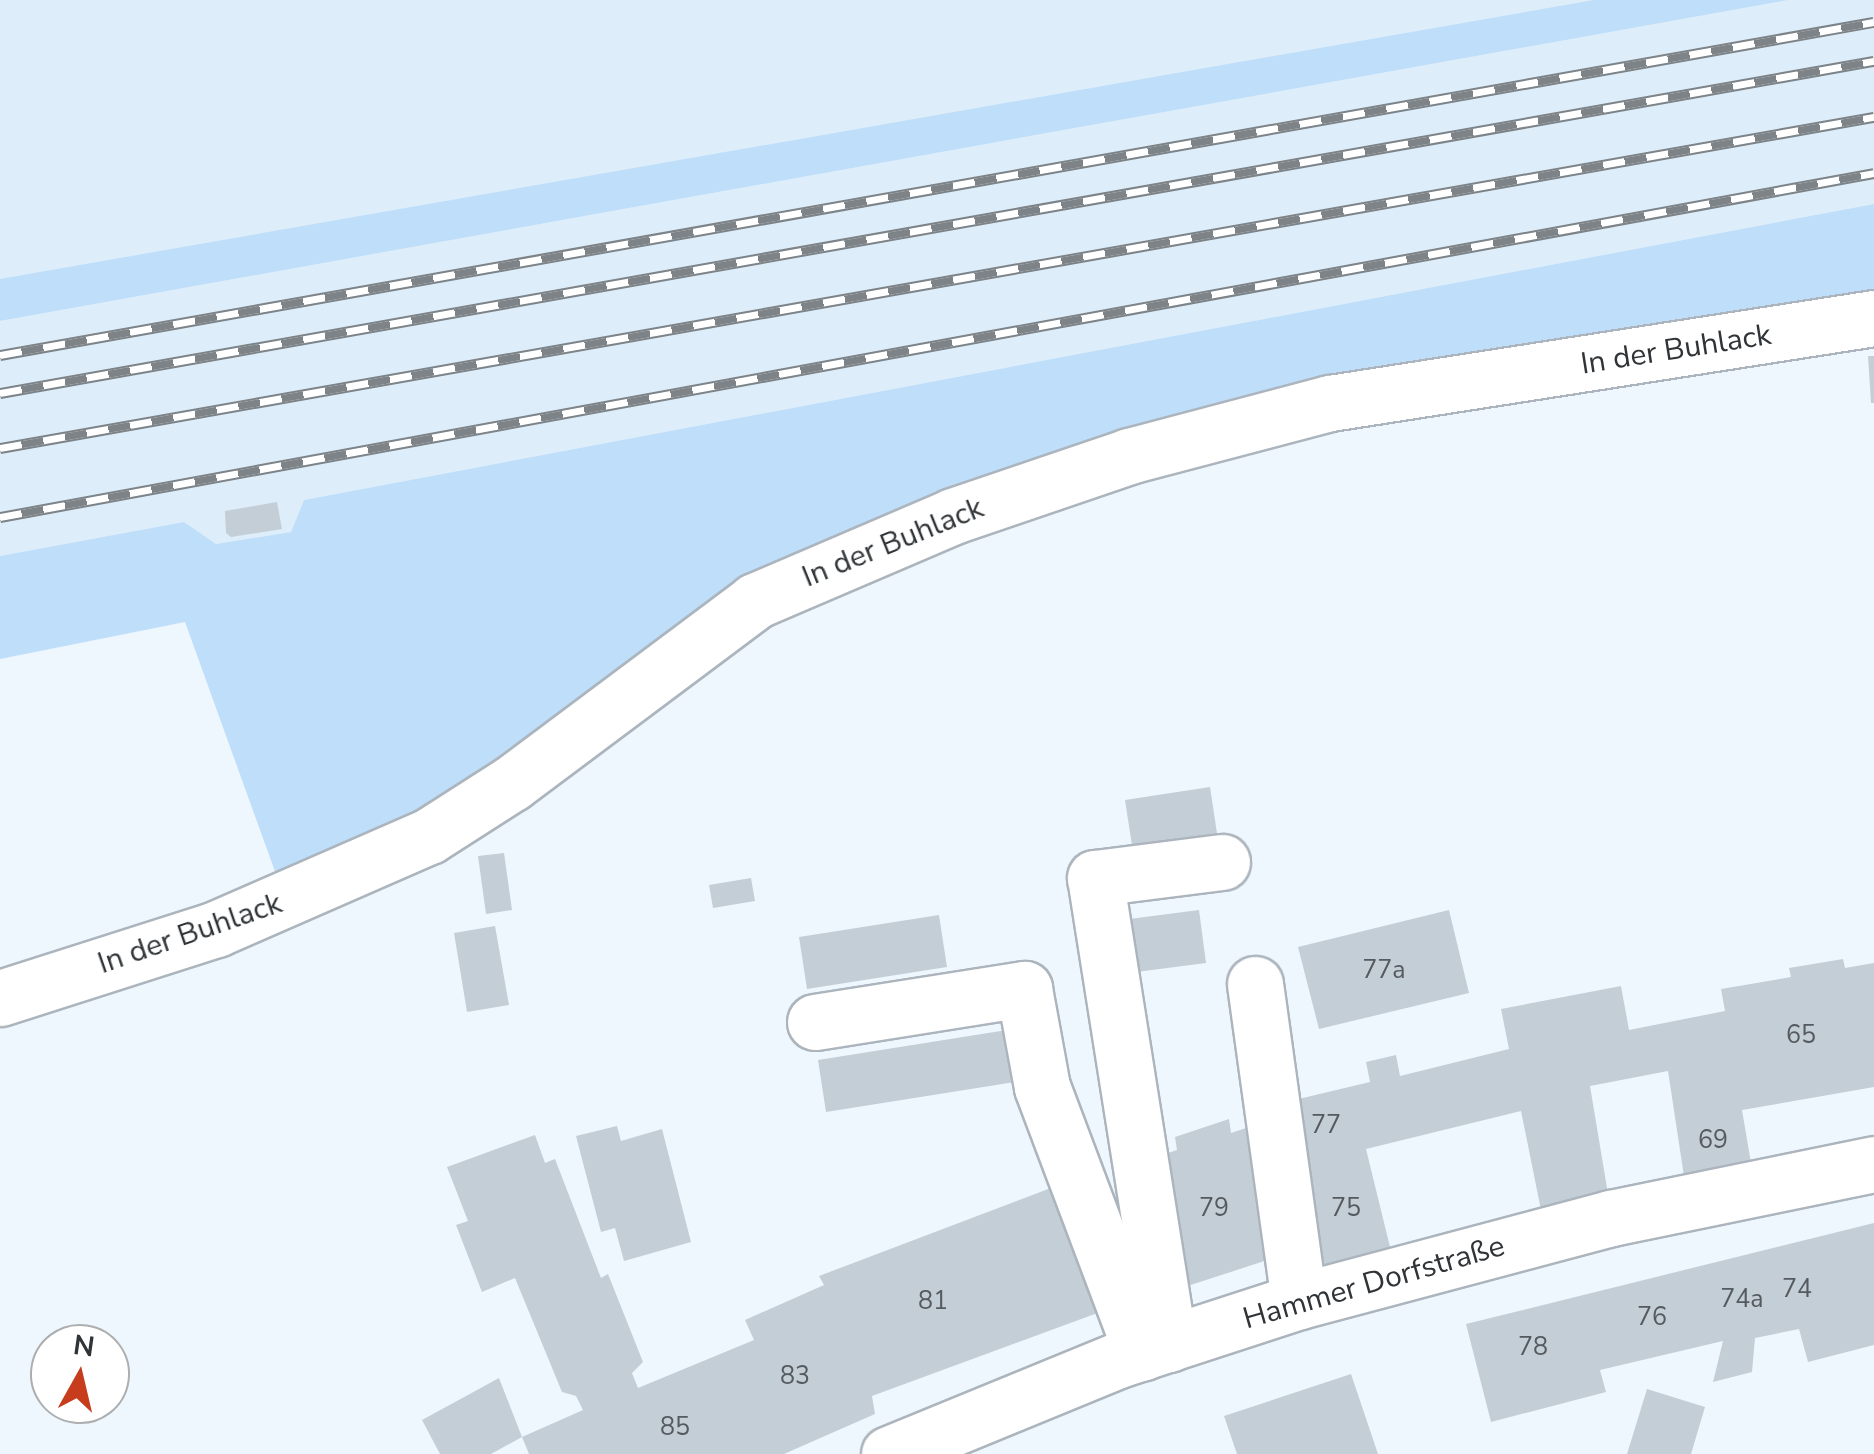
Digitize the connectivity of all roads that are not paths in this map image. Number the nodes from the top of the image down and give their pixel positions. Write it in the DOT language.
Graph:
graph roads {
  1 [pos="1874,318"];
  2 [pos="1222,862"];
  3 [pos="1255,984"];
  4 [pos="0,998"];
  5 [pos="815,1022"];
  6 [pos="1874,1164"];
  7 [pos="1298,1301"];
  8 [pos="1155,1348"];
  9 [pos="889,1454"];
  1 -- 4 [label="street, In der Buhlack"];
  2 -- 8 [label="street"];
  3 -- 7 [label="street"];
  5 -- 8 [label="street"];
  6 -- 7 [label="street, Hammer Dorfstraße"];
  7 -- 8 [label="street, Hammer Dorfstraße"];
  8 -- 9 [label="street, Hammer Dorfstraße"];
}
